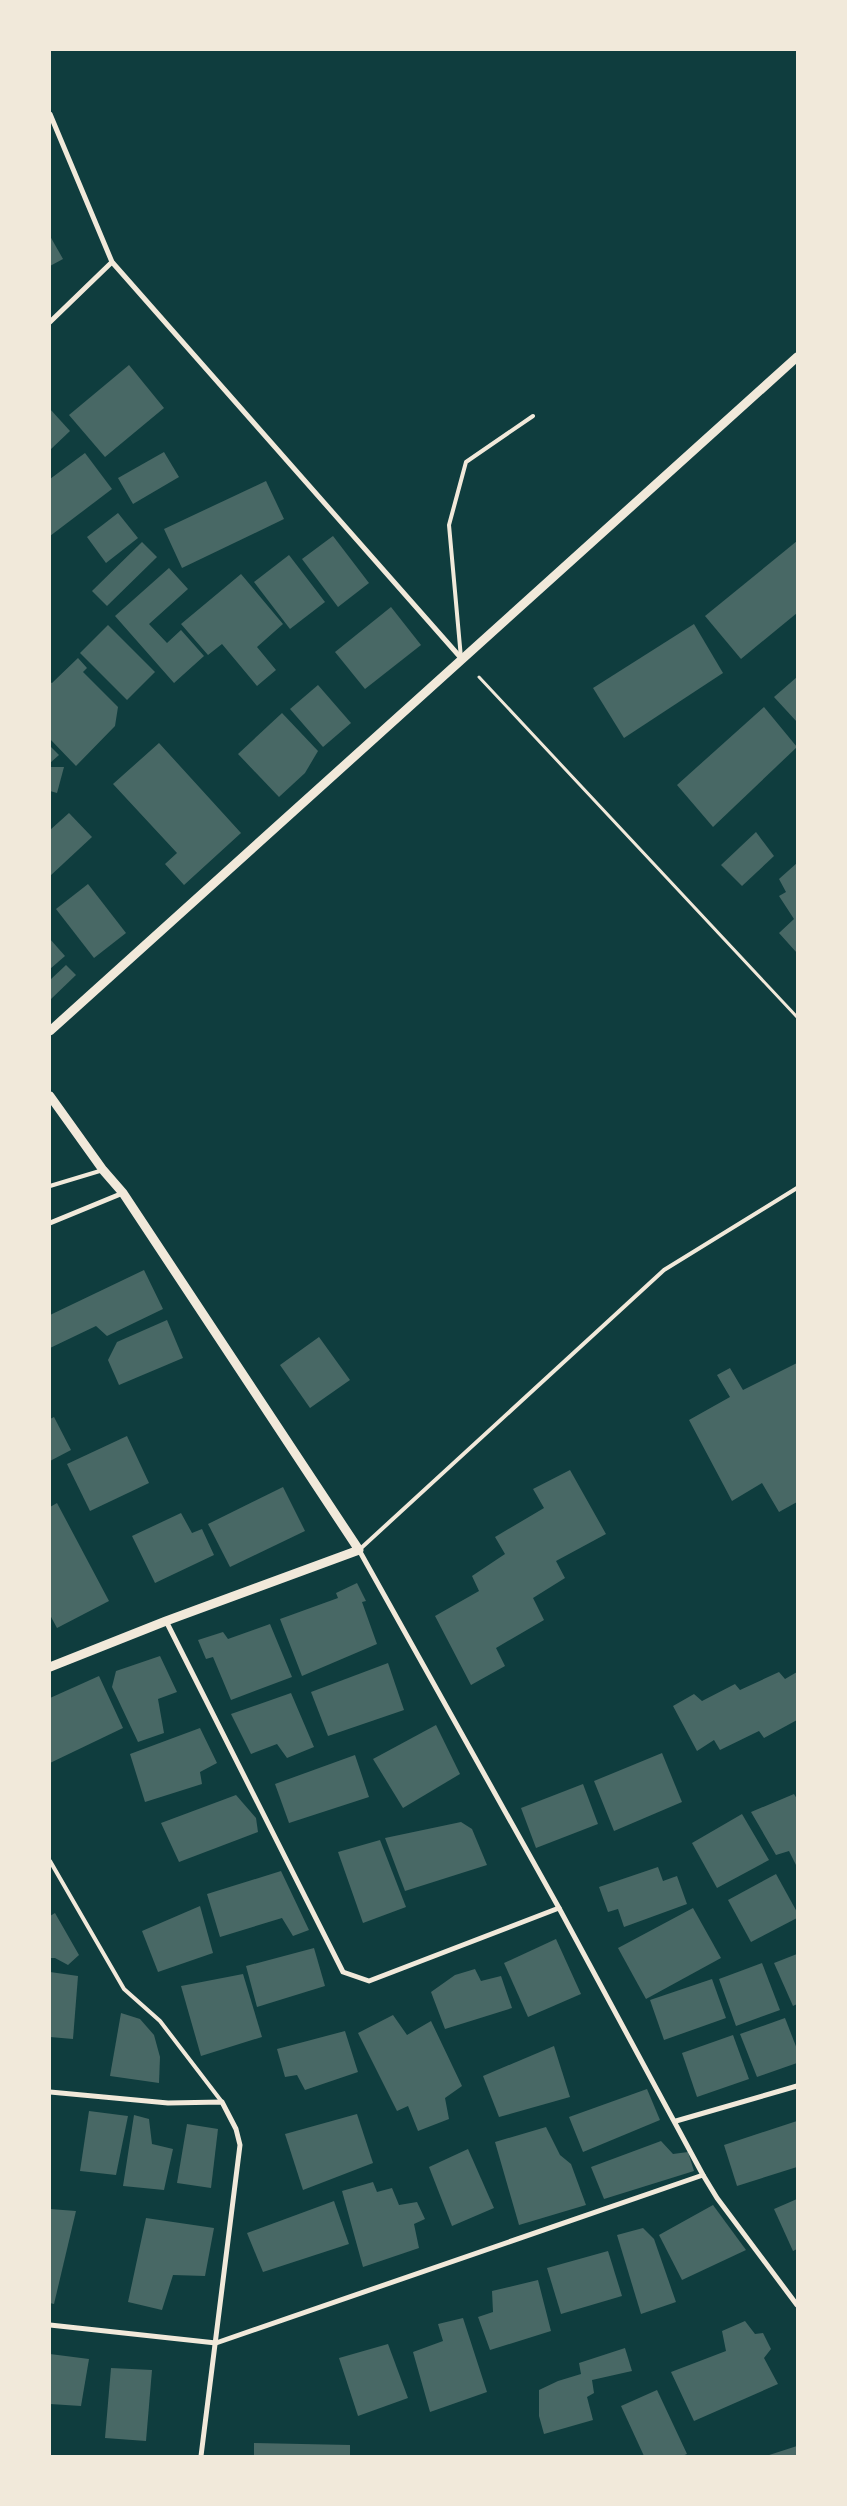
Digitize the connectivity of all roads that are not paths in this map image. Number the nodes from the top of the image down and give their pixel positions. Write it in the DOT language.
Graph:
graph roads {
  1 [pos="50,114"];
  2 [pos="112,262"];
  3 [pos="50,322"];
  4 [pos="797,357"];
  5 [pos="533,416"];
  6 [pos="461,658"];
  7 [pos="50,1031"];
  8 [pos="50,1096"];
  9 [pos="103,1170"];
  10 [pos="50,1186"];
  11 [pos="797,1188"];
  12 [pos="123,1193"];
  13 [pos="50,1222"];
  14 [pos="359,1550"];
  15 [pos="166,1621"];
  16 [pos="50,1667"];
  17 [pos="50,1861"];
  18 [pos="559,1908"];
  19 [pos="797,2086"];
  20 [pos="50,2092"];
  21 [pos="222,2102"];
  22 [pos="676,2121"];
  23 [pos="703,2175"];
  24 [pos="797,2305"];
  25 [pos="50,2325"];
  26 [pos="216,2343"];
  27 [pos="201,2456"];
  1 -- 2 [label="street"];
  2 -- 3 [label="street"];
  2 -- 6 [label="street"];
  4 -- 6 [label="street"];
  5 -- 6 [label="lane"];
  6 -- 7 [label="street"];
  8 -- 9 [label="street"];
  9 -- 10 [label="lane"];
  9 -- 12 [label="street"];
  11 -- 14 [label="lane"];
  12 -- 13 [label="street"];
  12 -- 14 [label="street"];
  14 -- 15 [label="street"];
  14 -- 18 [label="street"];
  15 -- 16 [label="street"];
  15 -- 18 [label="street"];
  17 -- 21 [label="lane"];
  18 -- 22 [label="street"];
  19 -- 22 [label="street"];
  20 -- 21 [label="street"];
  21 -- 26 [label="street"];
  22 -- 23 [label="street"];
  23 -- 24 [label="street"];
  23 -- 26 [label="street"];
  25 -- 26 [label="street"];
  26 -- 27 [label="street"];
}
